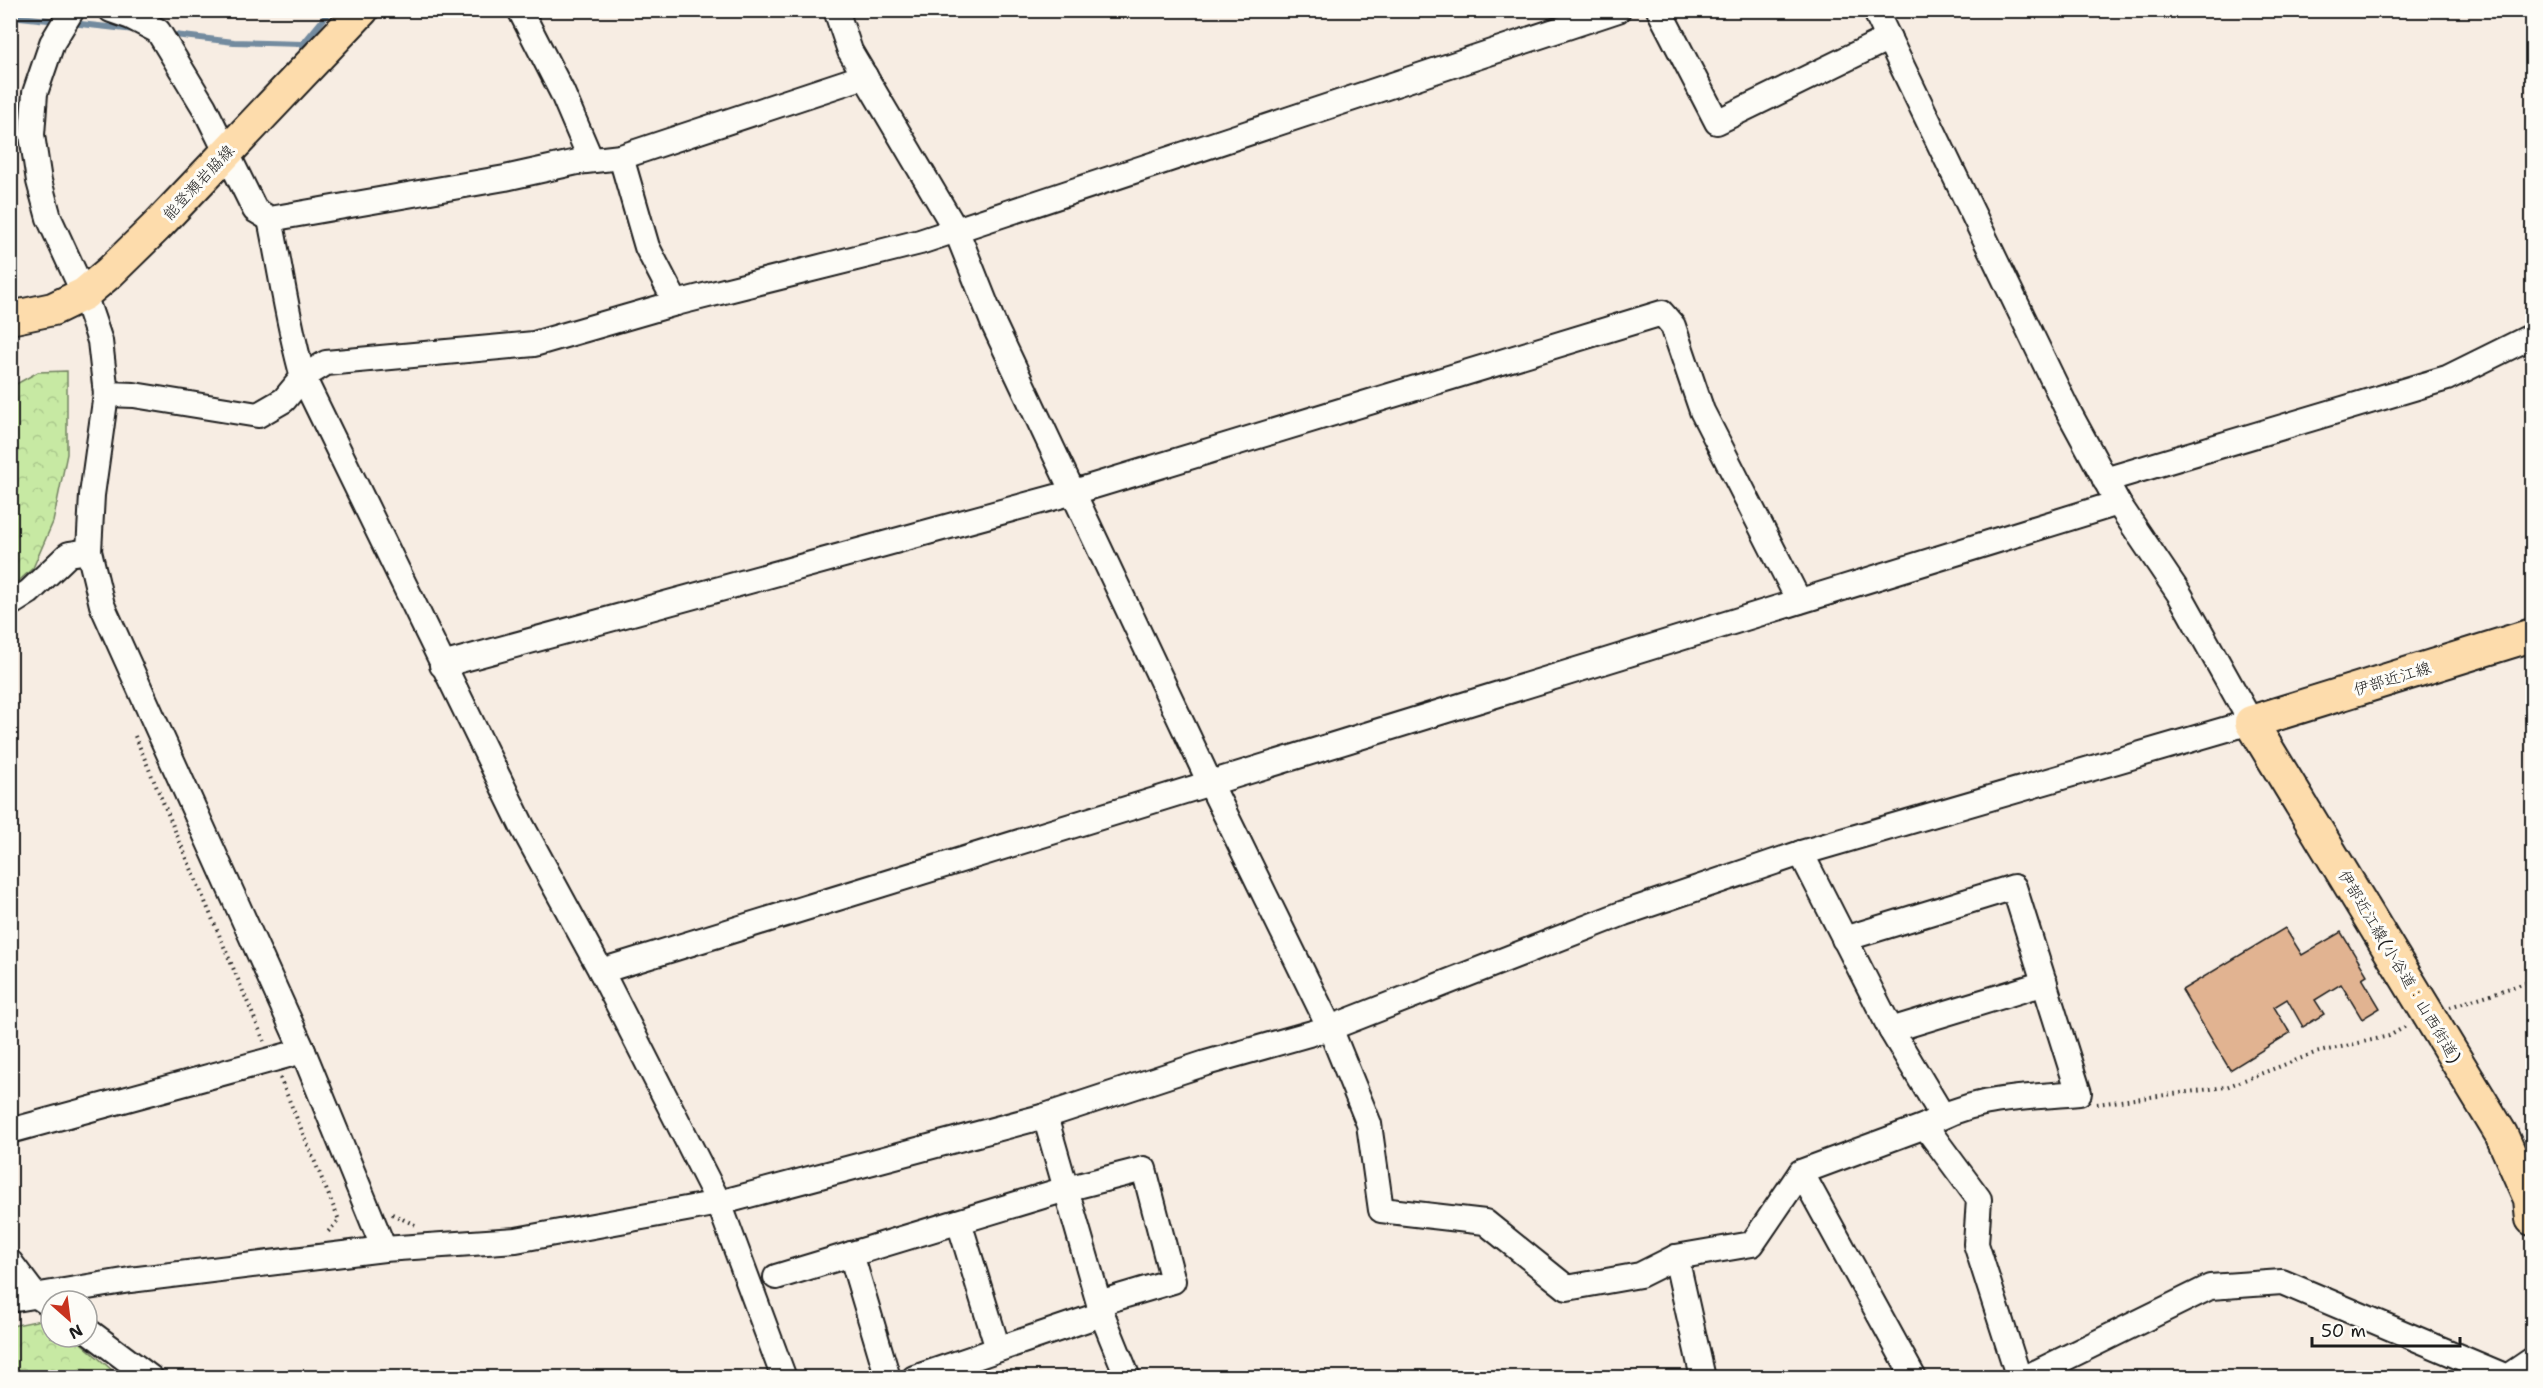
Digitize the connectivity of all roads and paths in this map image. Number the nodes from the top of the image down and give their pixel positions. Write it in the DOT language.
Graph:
graph roads {
  1 [pos="72,10"];
  2 [pos="111,10"];
  3 [pos="362,10"];
  4 [pos="520,10"];
  5 [pos="836,10"];
  6 [pos="1618,10"];
  7 [pos="1659,10"];
  8 [pos="1875,10"];
  9 [pos="1889,38"];
  10 [pos="865,76"];
  11 [pos="228,150"];
  12 [pos="621,157"];
  13 [pos="591,160"];
  14 [pos="270,219"];
  15 [pos="957,232"];
  16 [pos="84,294"];
  17 [pos="676,303"];
  18 [pos="10,318"];
  19 [pos="2532,336"];
  20 [pos="303,377"];
  21 [pos="106,394"];
  22 [pos="2105,480"];
  23 [pos="1074,492"];
  24 [pos="2118,503"];
  25 [pos="89,551"];
  26 [pos="1799,601"];
  27 [pos="10,604"];
  28 [pos="2532,634"];
  29 [pos="442,665"];
  30 [pos="2251,722"];
  31 [pos="1210,783"];
  32 [pos="1801,853"];
  33 [pos="1844,939"];
  34 [pos="601,971"];
  35 [pos="2532,981"];
  36 [pos="2044,983"];
  37 [pos="2429,1014"];
  38 [pos="1330,1028"];
  39 [pos="1891,1030"];
  40 [pos="303,1051"];
  41 [pos="2090,1105"];
  42 [pos="1045,1116"];
  43 [pos="1934,1120"];
  44 [pos="10,1131"];
  45 [pos="1801,1172"];
  46 [pos="1066,1189"];
  47 [pos="719,1203"];
  48 [pos="389,1212"];
  49 [pos="2532,1219"];
  50 [pos="959,1222"];
  51 [pos="418,1227"];
  52 [pos="384,1249"];
  53 [pos="851,1254"];
  54 [pos="1676,1257"];
  55 [pos="10,1262"];
  56 [pos="776,1277"];
  57 [pos="32,1300"];
  58 [pos="1101,1309"];
  59 [pos="99,1339"];
  60 [pos="998,1349"];
  61 [pos="2532,1360"];
  62 [pos="151,1377"];
  63 [pos="784,1377"];
  64 [pos="888,1377"];
  65 [pos="914,1377"];
  66 [pos="1128,1377"];
  67 [pos="1703,1377"];
  68 [pos="1914,1377"];
  69 [pos="2019,1377"];
  70 [pos="2025,1377"];
  1 -- 16 [label="street"];
  2 -- 11 [label="street"];
  3 -- 11 [label="main road, 能登瀬岩脇線"];
  4 -- 13 [label="street"];
  5 -- 10 [label="street"];
  6 -- 15 [label="street"];
  7 -- 9 [label="street"];
  8 -- 9 [label="street"];
  9 -- 22 [label="street"];
  10 -- 12 [label="street"];
  10 -- 15 [label="street"];
  11 -- 14 [label="street"];
  11 -- 16 [label="main road, 能登瀬岩脇線"];
  12 -- 13 [label="street"];
  12 -- 17 [label="street"];
  13 -- 14 [label="street"];
  14 -- 20 [label="street"];
  15 -- 17 [label="street"];
  15 -- 23 [label="street"];
  16 -- 18 [label="main road, 能登瀬岩脇線"];
  16 -- 21 [label="street"];
  17 -- 20 [label="street"];
  19 -- 22 [label="street"];
  20 -- 21 [label="street"];
  20 -- 29 [label="street"];
  21 -- 25 [label="street"];
  22 -- 24 [label="street"];
  23 -- 26 [label="street"];
  23 -- 29 [label="street"];
  23 -- 31 [label="street"];
  24 -- 26 [label="street"];
  24 -- 30 [label="street"];
  25 -- 27 [label="street"];
  25 -- 40 [label="street"];
  26 -- 31 [label="street"];
  28 -- 30 [label="main road, 伊部近江線"];
  29 -- 34 [label="street"];
  30 -- 32 [label="street"];
  30 -- 37 [label="main road, 伊部近江線(小谷道：山西街道)"];
  31 -- 34 [label="street"];
  31 -- 38 [label="street"];
  32 -- 33 [label="street"];
  32 -- 38 [label="street"];
  33 -- 36 [label="street"];
  33 -- 39 [label="street"];
  34 -- 47 [label="street"];
  35 -- 37 [label="path"];
  36 -- 39 [label="street"];
  36 -- 43 [label="street"];
  37 -- 41 [label="path"];
  37 -- 49 [label="main road, 伊部近江線(小谷道：山西街道)"];
  38 -- 42 [label="street"];
  38 -- 54 [label="street"];
  39 -- 43 [label="street"];
  40 -- 44 [label="street"];
  40 -- 52 [label="street"];
  42 -- 46 [label="street"];
  42 -- 47 [label="street"];
  43 -- 45 [label="street"];
  43 -- 69 [label="street"];
  45 -- 54 [label="street"];
  45 -- 68 [label="street"];
  46 -- 50 [label="street"];
  46 -- 58 [label="street"];
  46 -- 58 [label="street"];
  47 -- 52 [label="street"];
  47 -- 63 [label="street"];
  48 -- 51 [label="path"];
  50 -- 53 [label="street"];
  50 -- 60 [label="street"];
  52 -- 57 [label="street"];
  53 -- 56 [label="street"];
  53 -- 64 [label="street"];
  54 -- 67 [label="street"];
  55 -- 57 [label="street"];
  58 -- 60 [label="street"];
  58 -- 66 [label="street"];
  59 -- 62 [label="street"];
  60 -- 65 [label="street"];
  61 -- 70 [label="street"];
}
